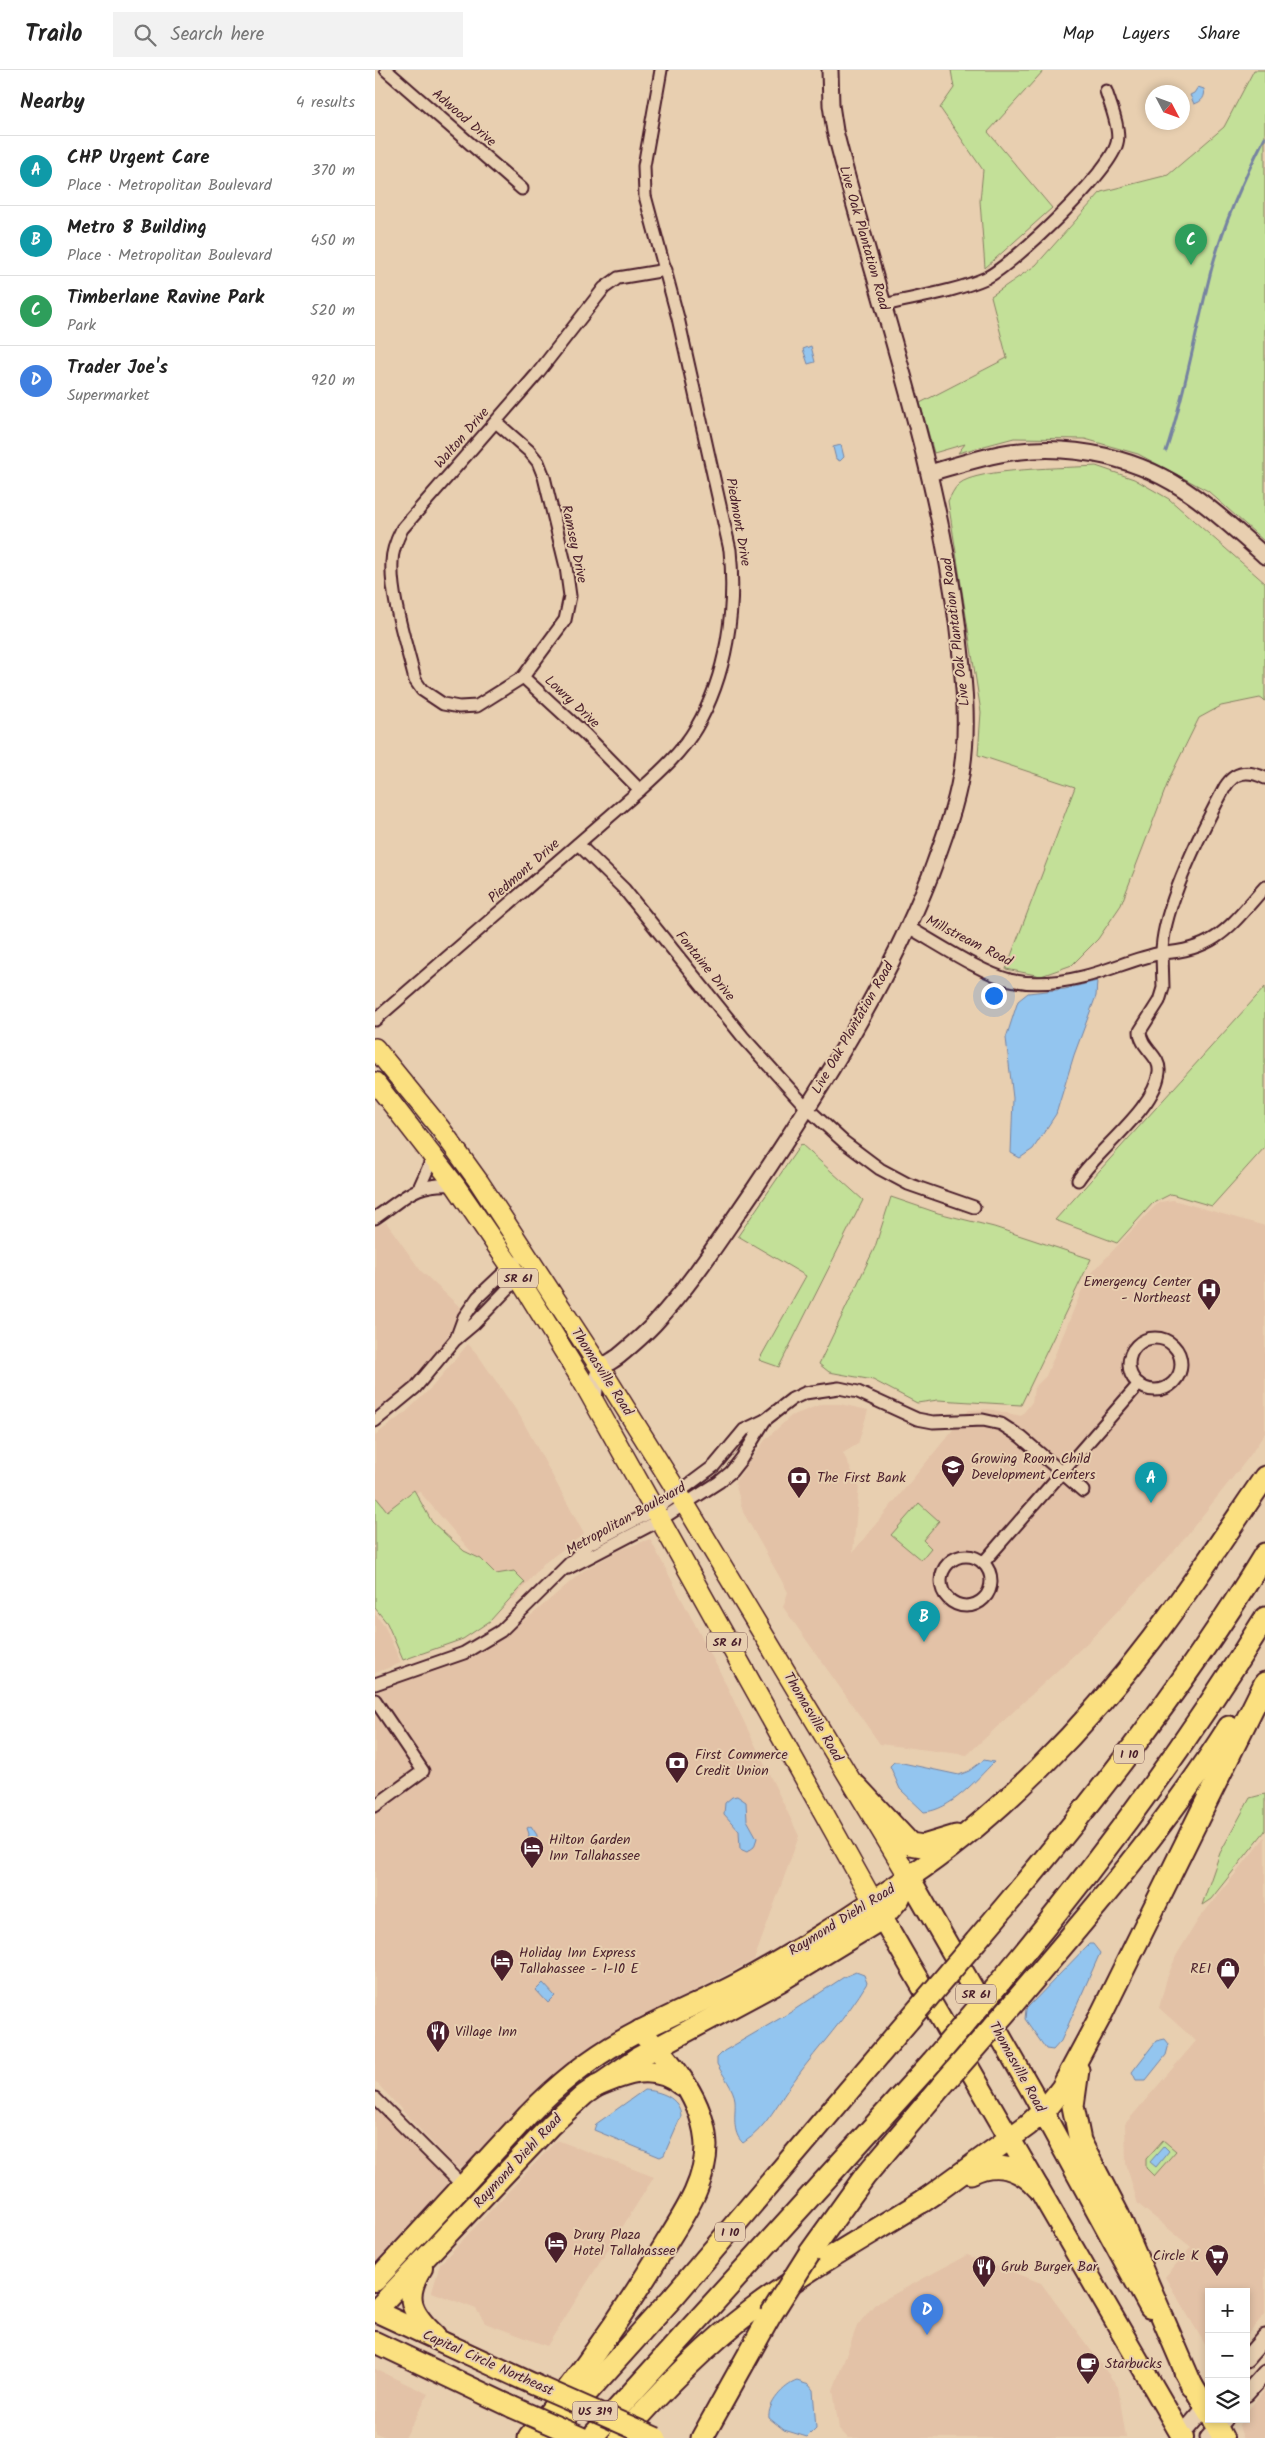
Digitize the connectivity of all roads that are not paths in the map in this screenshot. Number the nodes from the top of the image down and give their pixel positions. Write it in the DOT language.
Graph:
graph roads {
  1 [pos="386,70"];
  2 [pos="661,70"];
  3 [pos="830,70"];
  4 [pos="1106,91"];
  5 [pos="522,189"];
  6 [pos="666,270"];
  7 [pos="883,305"];
  8 [pos="495,422"];
  9 [pos="930,473"];
  10 [pos="1265,556"];
  11 [pos="523,677"];
  12 [pos="419,687"];
  13 [pos="1265,778"];
  14 [pos="640,790"];
  15 [pos="578,844"];
  16 [pos="1265,887"];
  17 [pos="908,927"];
  18 [pos="1162,953"];
  19 [pos="375,1020"];
  20 [pos="375,1048"];
  21 [pos="375,1082"];
  22 [pos="807,1108"];
  23 [pos="452,1143"];
  24 [pos="433,1157"];
  25 [pos="1078,1180"];
  26 [pos="455,1185"];
  27 [pos="420,1186"];
  28 [pos="974,1207"];
  29 [pos="375,1218"];
  30 [pos="529,1260"];
  31 [pos="513,1271"];
  32 [pos="566,1355"];
  33 [pos="601,1369"];
  34 [pos="1139,1384"];
  35 [pos="594,1402"];
  36 [pos="765,1420"];
  37 [pos="375,1421"];
  38 [pos="1062,1472"];
  39 [pos="1265,1477"];
  40 [pos="1083,1491"];
  41 [pos="682,1498"];
  42 [pos="658,1515"];
  43 [pos="1265,1554"];
  44 [pos="983,1563"];
  45 [pos="1265,1618"];
  46 [pos="1265,1670"];
  47 [pos="1265,1683"];
  48 [pos="375,1684"];
  49 [pos="375,1700"];
  50 [pos="856,1786"];
  51 [pos="375,1806"];
  52 [pos="970,1830"];
  53 [pos="909,1877"];
  54 [pos="878,1910"];
  55 [pos="1100,2017"];
  56 [pos="640,2031"];
  57 [pos="657,2047"];
  58 [pos="596,2086"];
  59 [pos="689,2092"];
  60 [pos="375,2098"];
  61 [pos="1043,2112"];
  62 [pos="1010,2140"];
  63 [pos="463,2186"];
  64 [pos="1038,2188"];
  65 [pos="922,2202"];
  66 [pos="437,2247"];
  67 [pos="375,2281"];
  68 [pos="375,2311"];
  69 [pos="1265,2337"];
  70 [pos="375,2342"];
  71 [pos="449,2346"];
  72 [pos="1250,2354"];
  73 [pos="1265,2372"];
  74 [pos="1192,2386"];
  75 [pos="1250,2389"];
  76 [pos="1205,2407"];
  77 [pos="1210,2423"];
  78 [pos="714,2428"];
  79 [pos="1181,2437"];
  80 [pos="529,2438"];
  81 [pos="546,2438"];
  82 [pos="582,2438"];
  83 [pos="591,2438"];
  84 [pos="620,2438"];
  85 [pos="656,2438"];
  86 [pos="702,2438"];
  1 -- 5 [label="street, Adwood Drive"];
  2 -- 6 [label="street, Piedmont Drive"];
  3 -- 7 [label="street, Live Oak Plantation Road"];
  4 -- 7 [label="street"];
  6 -- 8 [label="street, Walton Drive"];
  6 -- 14 [label="street, Piedmont Drive"];
  7 -- 9 [label="street, Live Oak Plantation Road"];
  8 -- 11 [label="street, Ramsey Drive"];
  8 -- 12 [label="street, Walton Drive"];
  9 -- 10 [label="street"];
  9 -- 17 [label="street, Live Oak Plantation Road"];
  11 -- 12 [label="street, Lowry Drive"];
  11 -- 14 [label="street, Lowry Drive"];
  13 -- 18 [label="street"];
  14 -- 15 [label="street, Piedmont Drive"];
  15 -- 19 [label="street, Piedmont Drive"];
  15 -- 22 [label="street, Fontaine Drive"];
  16 -- 18 [label="street, Millstream Road"];
  17 -- 18 [label="street, Millstream Road"];
  17 -- 22 [label="street, Live Oak Plantation Road"];
  18 -- 25 [label="street"];
  20 -- 23 [label="main road, Thomasville Road / SR 61"];
  21 -- 24 [label="main road, Thomasville Road / SR 61"];
  22 -- 28 [label="street, Fontaine Drive"];
  22 -- 33 [label="street, Live Oak Plantation Road"];
  23 -- 24 [label="main road"];
  23 -- 30 [label="main road, Thomasville Road / SR 61"];
  24 -- 26 [label="main road, Thomasville Road / SR 61"];
  24 -- 27 [label="street"];
  26 -- 27 [label="street"];
  26 -- 31 [label="main road, Thomasville Road / SR 61"];
  27 -- 29 [label="street"];
  30 -- 31 [label="street"];
  30 -- 33 [label="main road, Thomasville Road / SR 61"];
  31 -- 32 [label="main road, Thomasville Road / SR 61"];
  31 -- 37 [label="street"];
  32 -- 33 [label="street"];
  32 -- 35 [label="main road, Thomasville Road / SR 61"];
  33 -- 35 [label="street"];
  33 -- 41 [label="main road, Thomasville Road / SR 61"];
  34 -- 34 [label="street"];
  34 -- 38 [label="street"];
  35 -- 42 [label="main road, Thomasville Road / SR 61"];
  36 -- 38 [label="street, Metropolitan Boulevard"];
  36 -- 41 [label="street, Metropolitan Boulevard"];
  36 -- 41 [label="street, Metropolitan Boulevard"];
  38 -- 40 [label="street, Metropolitan Boulevard"];
  38 -- 44 [label="street"];
  39 -- 52 [label="highway"];
  41 -- 42 [label="street, Metropolitan Boulevard"];
  41 -- 50 [label="main road, Thomasville Road / SR 61"];
  42 -- 48 [label="street, Metropolitan Boulevard"];
  42 -- 54 [label="main road, Thomasville Road / SR 61"];
  43 -- 81 [label="highway, I 10, bridge"];
  44 -- 44 [label="street"];
  45 -- 83 [label="highway, I 10, bridge"];
  46 -- 78 [label="highway, bridge"];
  47 -- 55 [label="highway"];
  49 -- 51 [label="street"];
  50 -- 52 [label="highway"];
  50 -- 53 [label="main road, Thomasville Road / SR 61"];
  52 -- 53 [label="highway"];
  53 -- 54 [label="highway, Raymond Diehl Road"];
  53 -- 61 [label="highway, Thomasville Road / SR 61"];
  54 -- 56 [label="highway, Raymond Diehl Road"];
  54 -- 57 [label="highway, Raymond Diehl Road"];
  54 -- 62 [label="highway, Thomasville Road / SR 61"];
  55 -- 61 [label="highway"];
  55 -- 74 [label="highway"];
  56 -- 57 [label="highway"];
  56 -- 63 [label="highway, Raymond Diehl Road"];
  57 -- 58 [label="highway, Raymond Diehl Road"];
  57 -- 59 [label="highway"];
  58 -- 59 [label="highway"];
  58 -- 66 [label="highway, Raymond Diehl Road"];
  59 -- 80 [label="highway"];
  60 -- 63 [label="street"];
  61 -- 62 [label="highway"];
  61 -- 74 [label="highway, Thomasville Road / SR 61"];
  62 -- 64 [label="highway, Thomasville Road / SR 61"];
  62 -- 65 [label="highway"];
  63 -- 67 [label="highway, Raymond Diehl Road"];
  64 -- 65 [label="highway"];
  64 -- 79 [label="highway, Thomasville Road / SR 61"];
  65 -- 84 [label="highway"];
  66 -- 68 [label="highway, Raymond Diehl Road"];
  66 -- 71 [label="highway"];
  68 -- 71 [label="highway, Capital Circle Northeast / US 319"];
  69 -- 72 [label="street"];
  70 -- 82 [label="highway, Capital Circle Northeast / US 319, bridge"];
  71 -- 85 [label="highway, Capital Circle Northeast / US 319, bridge"];
  73 -- 75 [label="street"];
  74 -- 76 [label="highway, Thomasville Road / SR 61"];
  77 -- 79 [label="street"];
  78 -- 86 [label="highway"];
}
